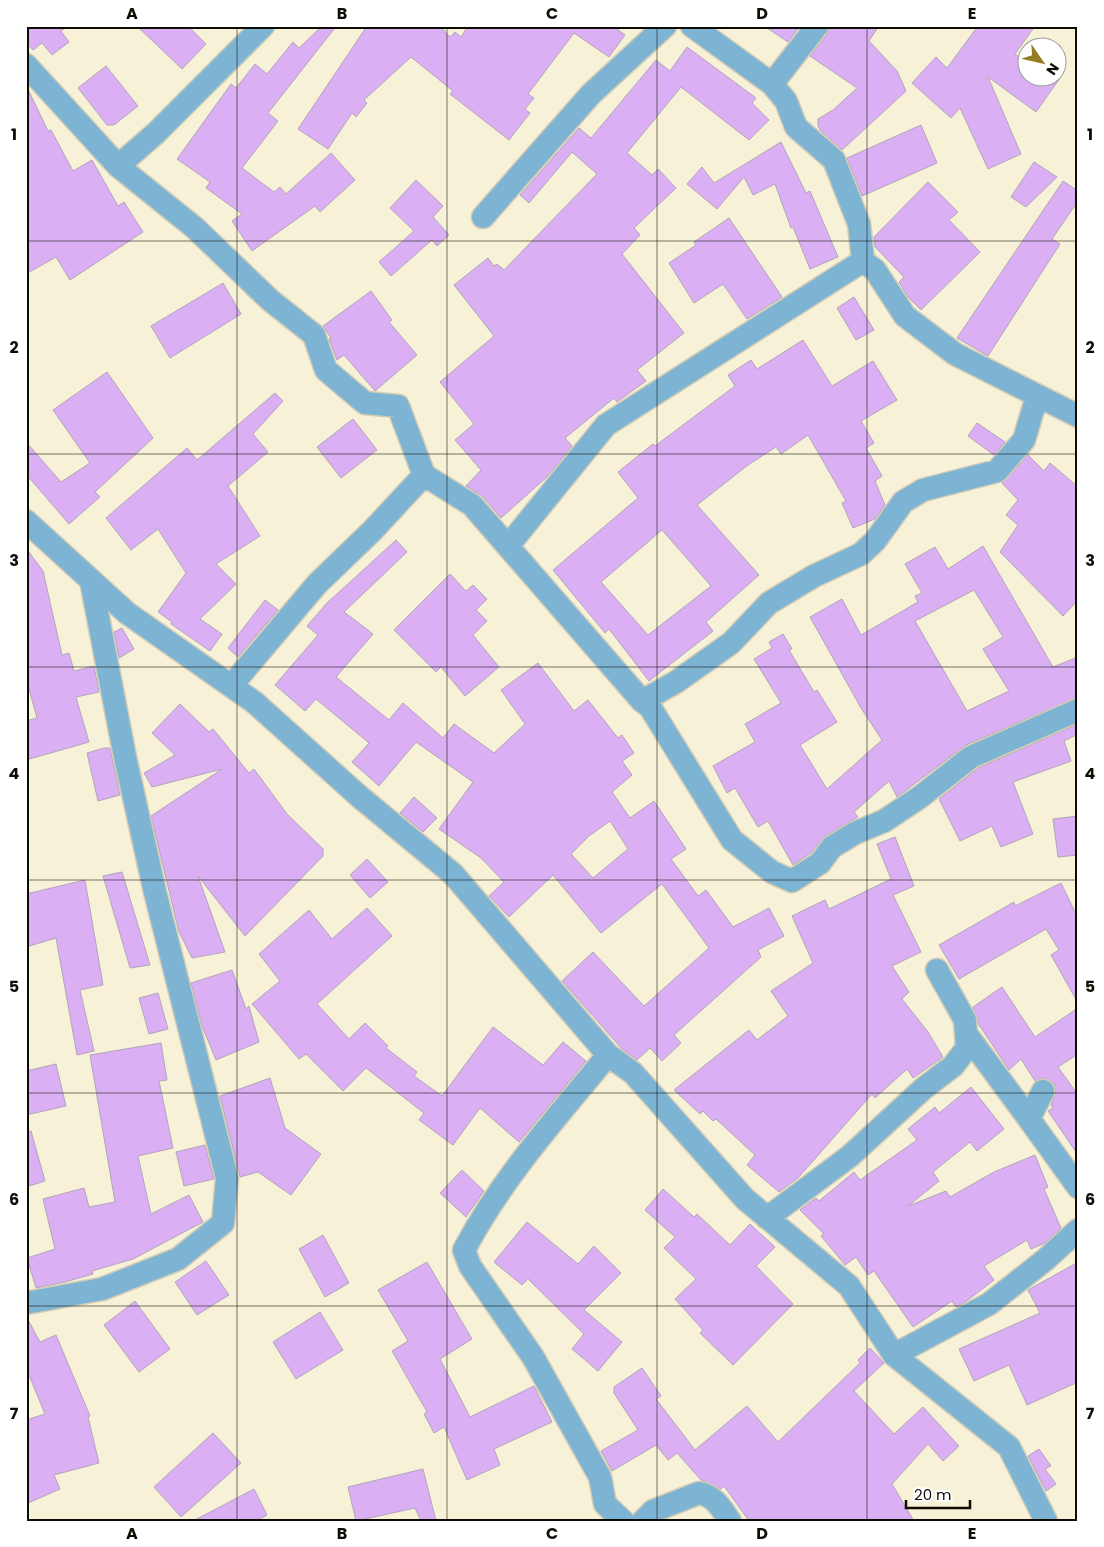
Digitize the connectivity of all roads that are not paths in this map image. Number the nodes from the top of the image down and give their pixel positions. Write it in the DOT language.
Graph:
graph roads {
  1 [pos="263,26"];
  2 [pos="665,26"];
  3 [pos="692,26"];
  4 [pos="817,26"];
  5 [pos="26,65"];
  6 [pos="772,84"];
  7 [pos="118,166"];
  8 [pos="483,217"];
  9 [pos="863,261"];
  10 [pos="1037,396"];
  11 [pos="1078,416"];
  12 [pos="424,475"];
  13 [pos="26,521"];
  14 [pos="508,546"];
  15 [pos="91,581"];
  16 [pos="231,686"];
  17 [pos="642,701"];
  18 [pos="1078,710"];
  19 [pos="937,970"];
  20 [pos="967,1035"];
  21 [pos="608,1055"];
  22 [pos="1044,1091"];
  23 [pos="1030,1119"];
  24 [pos="1078,1187"];
  25 [pos="767,1218"];
  26 [pos="1078,1230"];
  27 [pos="26,1303"];
  28 [pos="894,1355"];
  29 [pos="623,1521"];
  30 [pos="643,1521"];
  31 [pos="730,1521"];
  32 [pos="1046,1521"];
  1 -- 7 [label="street"];
  2 -- 8 [label="street"];
  3 -- 6 [label="street"];
  4 -- 6 [label="street"];
  5 -- 7 [label="street"];
  6 -- 9 [label="street"];
  7 -- 12 [label="street"];
  9 -- 10 [label="street"];
  9 -- 14 [label="street"];
  10 -- 11 [label="street"];
  10 -- 17 [label="street"];
  12 -- 14 [label="street"];
  12 -- 16 [label="street"];
  13 -- 15 [label="street"];
  14 -- 17 [label="street"];
  15 -- 16 [label="street"];
  15 -- 27 [label="street"];
  16 -- 21 [label="street"];
  17 -- 18 [label="street"];
  19 -- 20 [label="street"];
  20 -- 23 [label="street"];
  20 -- 25 [label="street"];
  21 -- 25 [label="street"];
  21 -- 29 [label="street"];
  22 -- 23 [label="street"];
  23 -- 24 [label="street"];
  25 -- 28 [label="street"];
  26 -- 28 [label="street"];
  28 -- 32 [label="street"];
  30 -- 31 [label="street"];
}
